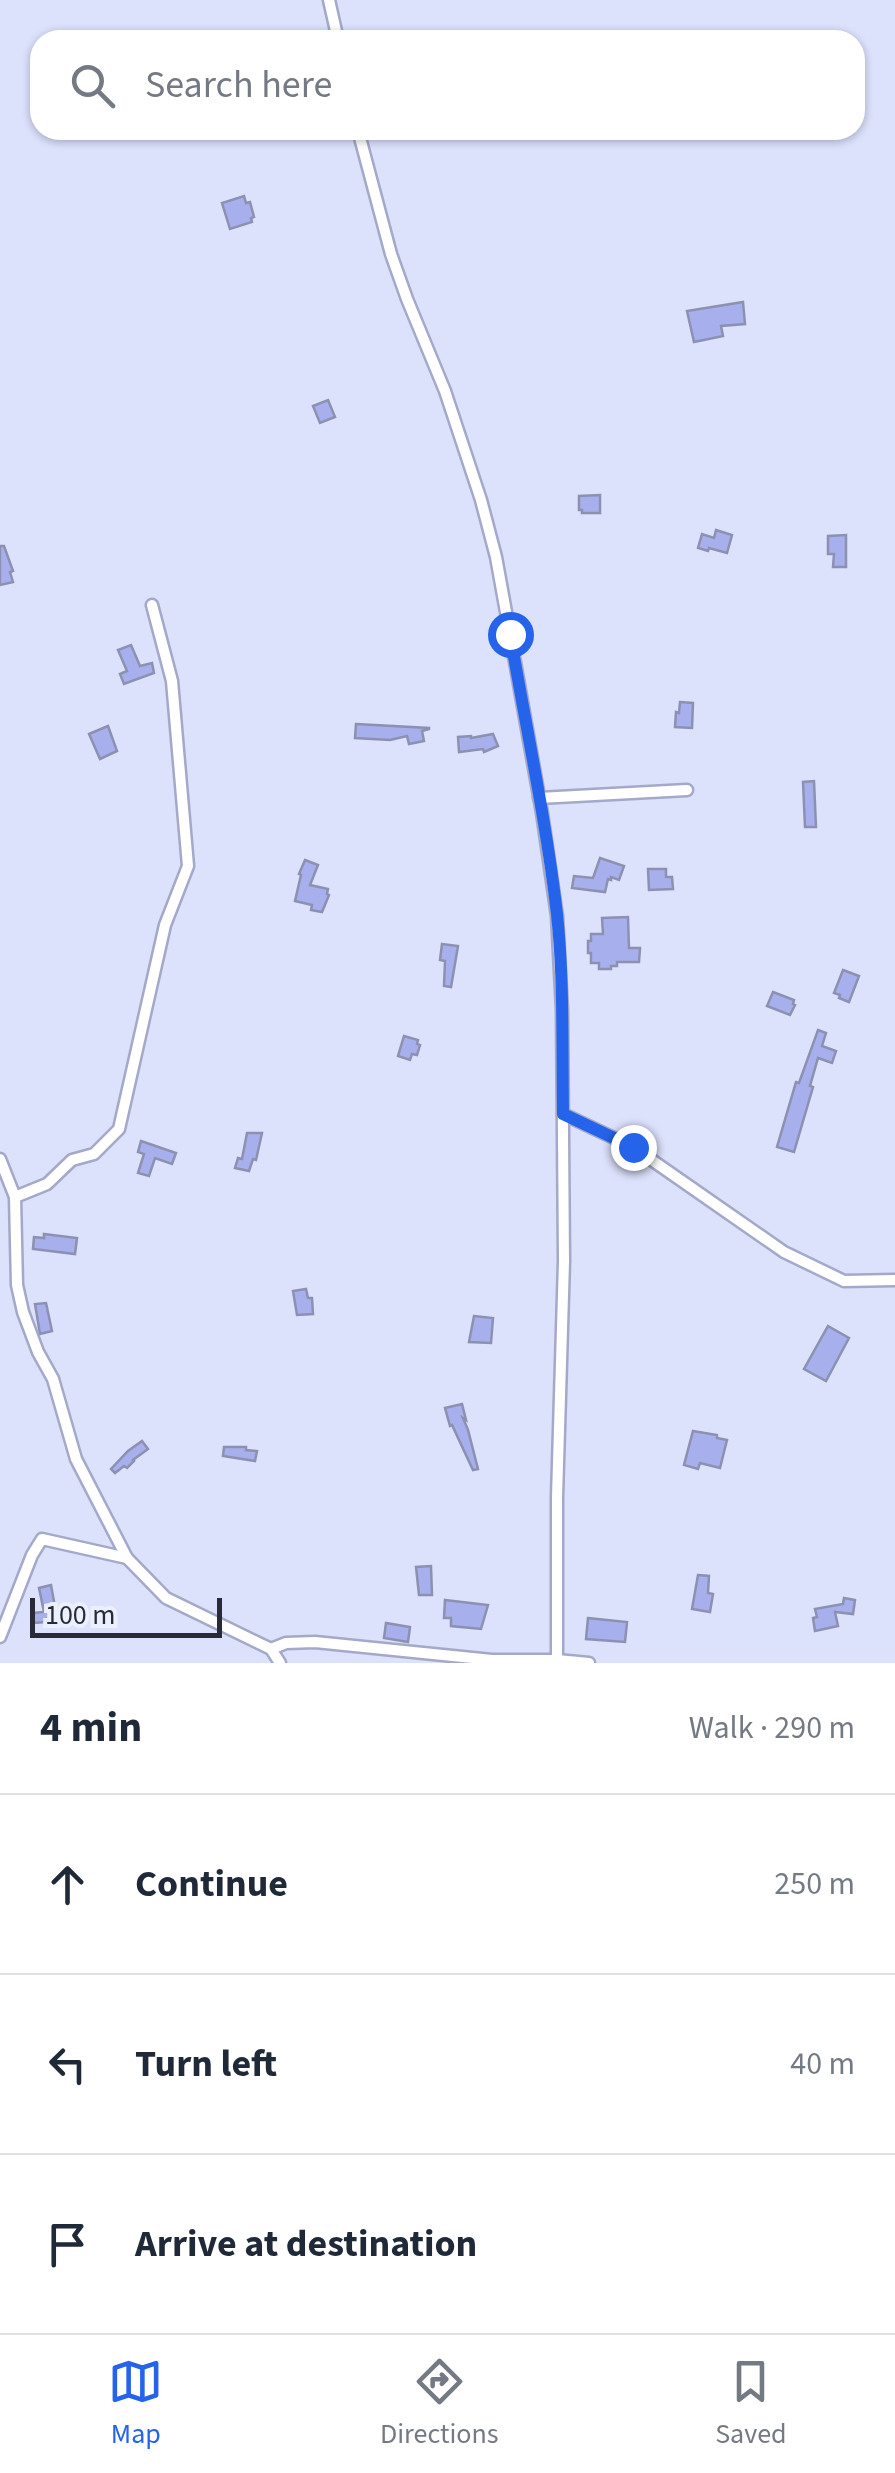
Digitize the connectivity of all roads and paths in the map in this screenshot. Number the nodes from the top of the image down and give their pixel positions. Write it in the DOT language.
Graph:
graph roads {
  1 [pos="329,0"];
  2 [pos="336,30"];
  3 [pos="360,140"];
  4 [pos="152,606"];
  5 [pos="688,790"];
  6 [pos="539,798"];
  7 [pos="563,1114"];
  8 [pos="0,1159"];
  9 [pos="15,1197"];
  10 [pos="895,1280"];
  11 [pos="127,1558"];
  12 [pos="0,1637"];
  13 [pos="271,1649"];
  14 [pos="558,1662"];
  15 [pos="280,1663"];
  16 [pos="588,1663"];
  1 -- 2 [label="street"];
  3 -- 6 [label="street"];
  4 -- 9 [label="street"];
  5 -- 6 [label="street"];
  6 -- 7 [label="street"];
  7 -- 10 [label="street"];
  7 -- 14 [label="street"];
  8 -- 9 [label="street"];
  9 -- 11 [label="street"];
  11 -- 12 [label="street"];
  11 -- 13 [label="street"];
  13 -- 14 [label="street"];
  13 -- 15 [label="street"];
  14 -- 16 [label="street"];
}
